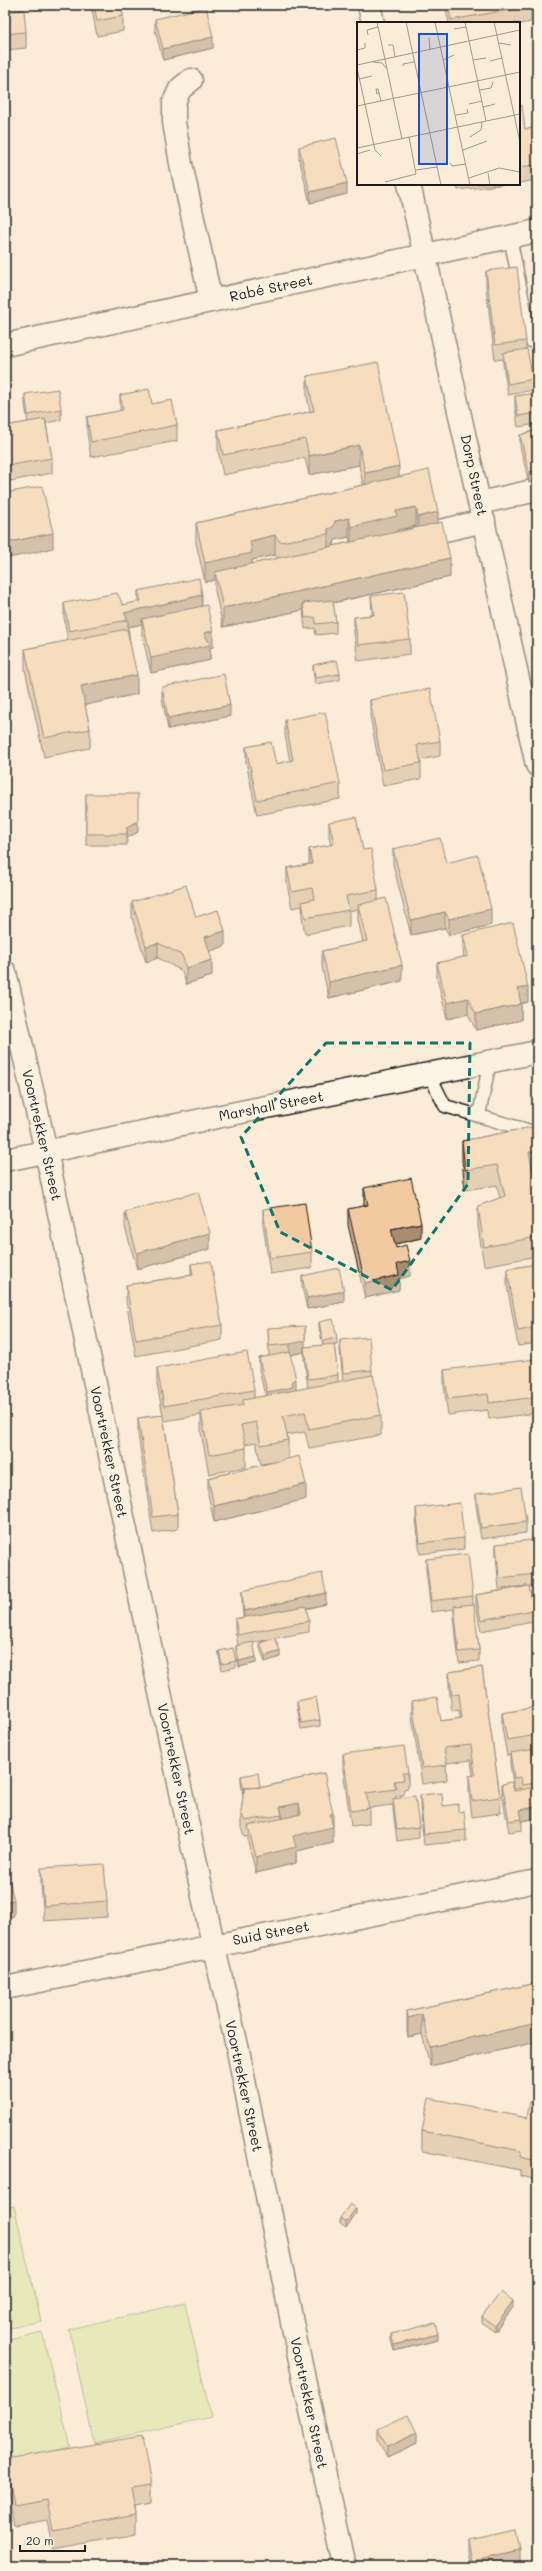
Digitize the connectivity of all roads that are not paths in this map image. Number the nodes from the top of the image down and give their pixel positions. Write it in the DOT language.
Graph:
graph roads {
  1 [pos="369,5"];
  2 [pos="373,22"];
  3 [pos="191,80"];
  4 [pos="409,185"];
  5 [pos="537,232"];
  6 [pos="510,237"];
  7 [pos="425,256"];
  8 [pos="210,301"];
  9 [pos="531,341"];
  10 [pos="5,345"];
  11 [pos="537,490"];
  12 [pos="482,512"];
  13 [pos="393,542"];
  14 [pos="537,765"];
  15 [pos="5,972"];
  16 [pos="537,1052"];
  17 [pos="490,1061"];
  18 [pos="429,1074"];
  19 [pos="479,1115"];
  20 [pos="537,1133"];
  21 [pos="46,1151"];
  22 [pos="5,1160"];
  23 [pos="537,1880"];
  24 [pos="213,1944"];
  25 [pos="5,1988"];
  26 [pos="345,2566"];
  1 -- 2 [label="street"];
  3 -- 8 [label="street"];
  4 -- 7 [label="street, Dorp Street"];
  5 -- 6 [label="street, Rabé Street"];
  6 -- 7 [label="street, Rabé Street"];
  6 -- 9 [label="lane"];
  7 -- 8 [label="street, Rabé Street"];
  7 -- 12 [label="street, Dorp Street"];
  8 -- 10 [label="street, Rabé Street"];
  11 -- 12 [label="street"];
  12 -- 13 [label="street"];
  12 -- 14 [label="street, Dorp Street"];
  15 -- 21 [label="street, Voortrekker Street"];
  16 -- 17 [label="street, Marshall Street"];
  17 -- 18 [label="street, Marshall Street"];
  17 -- 19 [label="lane"];
  18 -- 19 [label="lane"];
  18 -- 21 [label="street, Marshall Street"];
  19 -- 20 [label="lane"];
  21 -- 22 [label="street, Marshall Street"];
  21 -- 24 [label="street, Voortrekker Street"];
  23 -- 24 [label="street, Suid Street"];
  24 -- 25 [label="street, Suid Street"];
  24 -- 26 [label="street, Voortrekker Street"];
}
